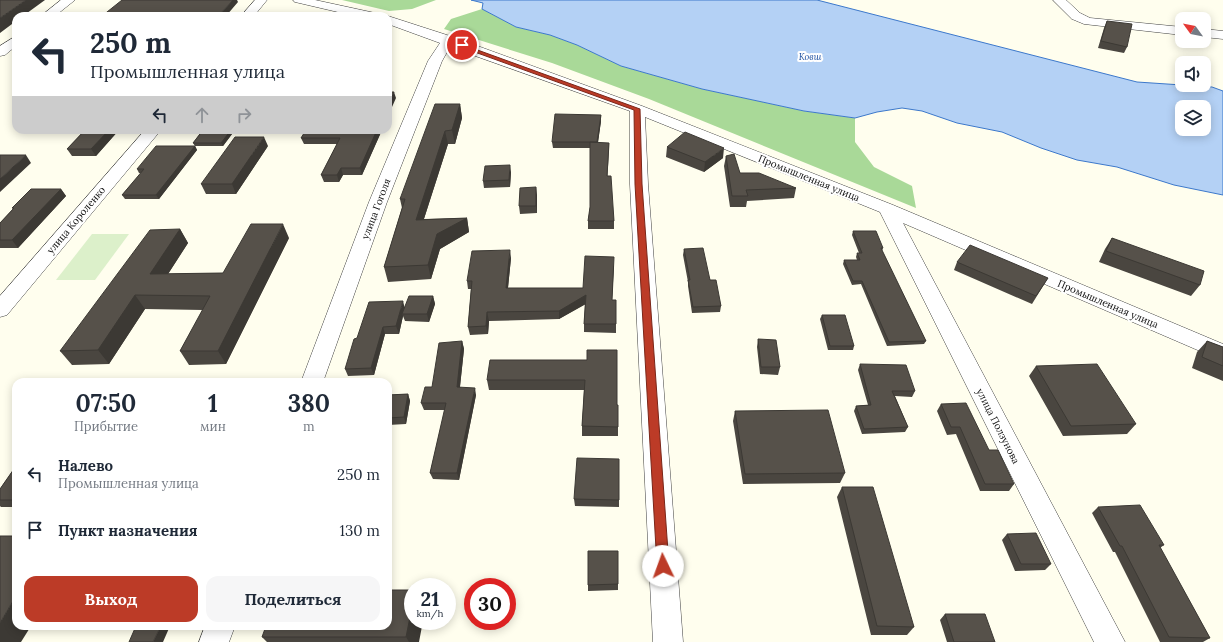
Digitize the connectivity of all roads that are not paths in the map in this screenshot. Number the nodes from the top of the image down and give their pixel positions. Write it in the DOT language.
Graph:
graph roads {
  1 [pos="69,0"];
  2 [pos="260,0"];
  3 [pos="299,0"];
  4 [pos="1059,0"];
  5 [pos="53,12"];
  6 [pos="250,12"];
  7 [pos="353,12"];
  8 [pos="392,21"];
  9 [pos="1175,30"];
  10 [pos="1211,33"];
  11 [pos="1223,34"];
  12 [pos="448,40"];
  13 [pos="12,43"];
  14 [pos="0,52"];
  15 [pos="637,109"];
  16 [pos="150,134"];
  17 [pos="887,209"];
  18 [pos="0,310"];
  19 [pos="1223,353"];
  20 [pos="313,378"];
  21 [pos="218,630"];
  22 [pos="214,642"];
  23 [pos="668,642"];
  24 [pos="1110,642"];
  1 -- 5 [label="street"];
  2 -- 6 [label="street"];
  3 -- 7 [label="street"];
  4 -- 9 [label="street"];
  8 -- 12 [label="street, Промышленная улица"];
  10 -- 11 [label="street"];
  12 -- 15 [label="street, Промышленная улица"];
  12 -- 20 [label="street, улица Гоголя"];
  13 -- 14 [label="street"];
  15 -- 17 [label="street, Промышленная улица"];
  15 -- 23 [label="street"];
  16 -- 18 [label="street, улица Короленко"];
  17 -- 19 [label="street, Промышленная улица"];
  17 -- 24 [label="street, улица Ползунова"];
  21 -- 22 [label="street"];
}
